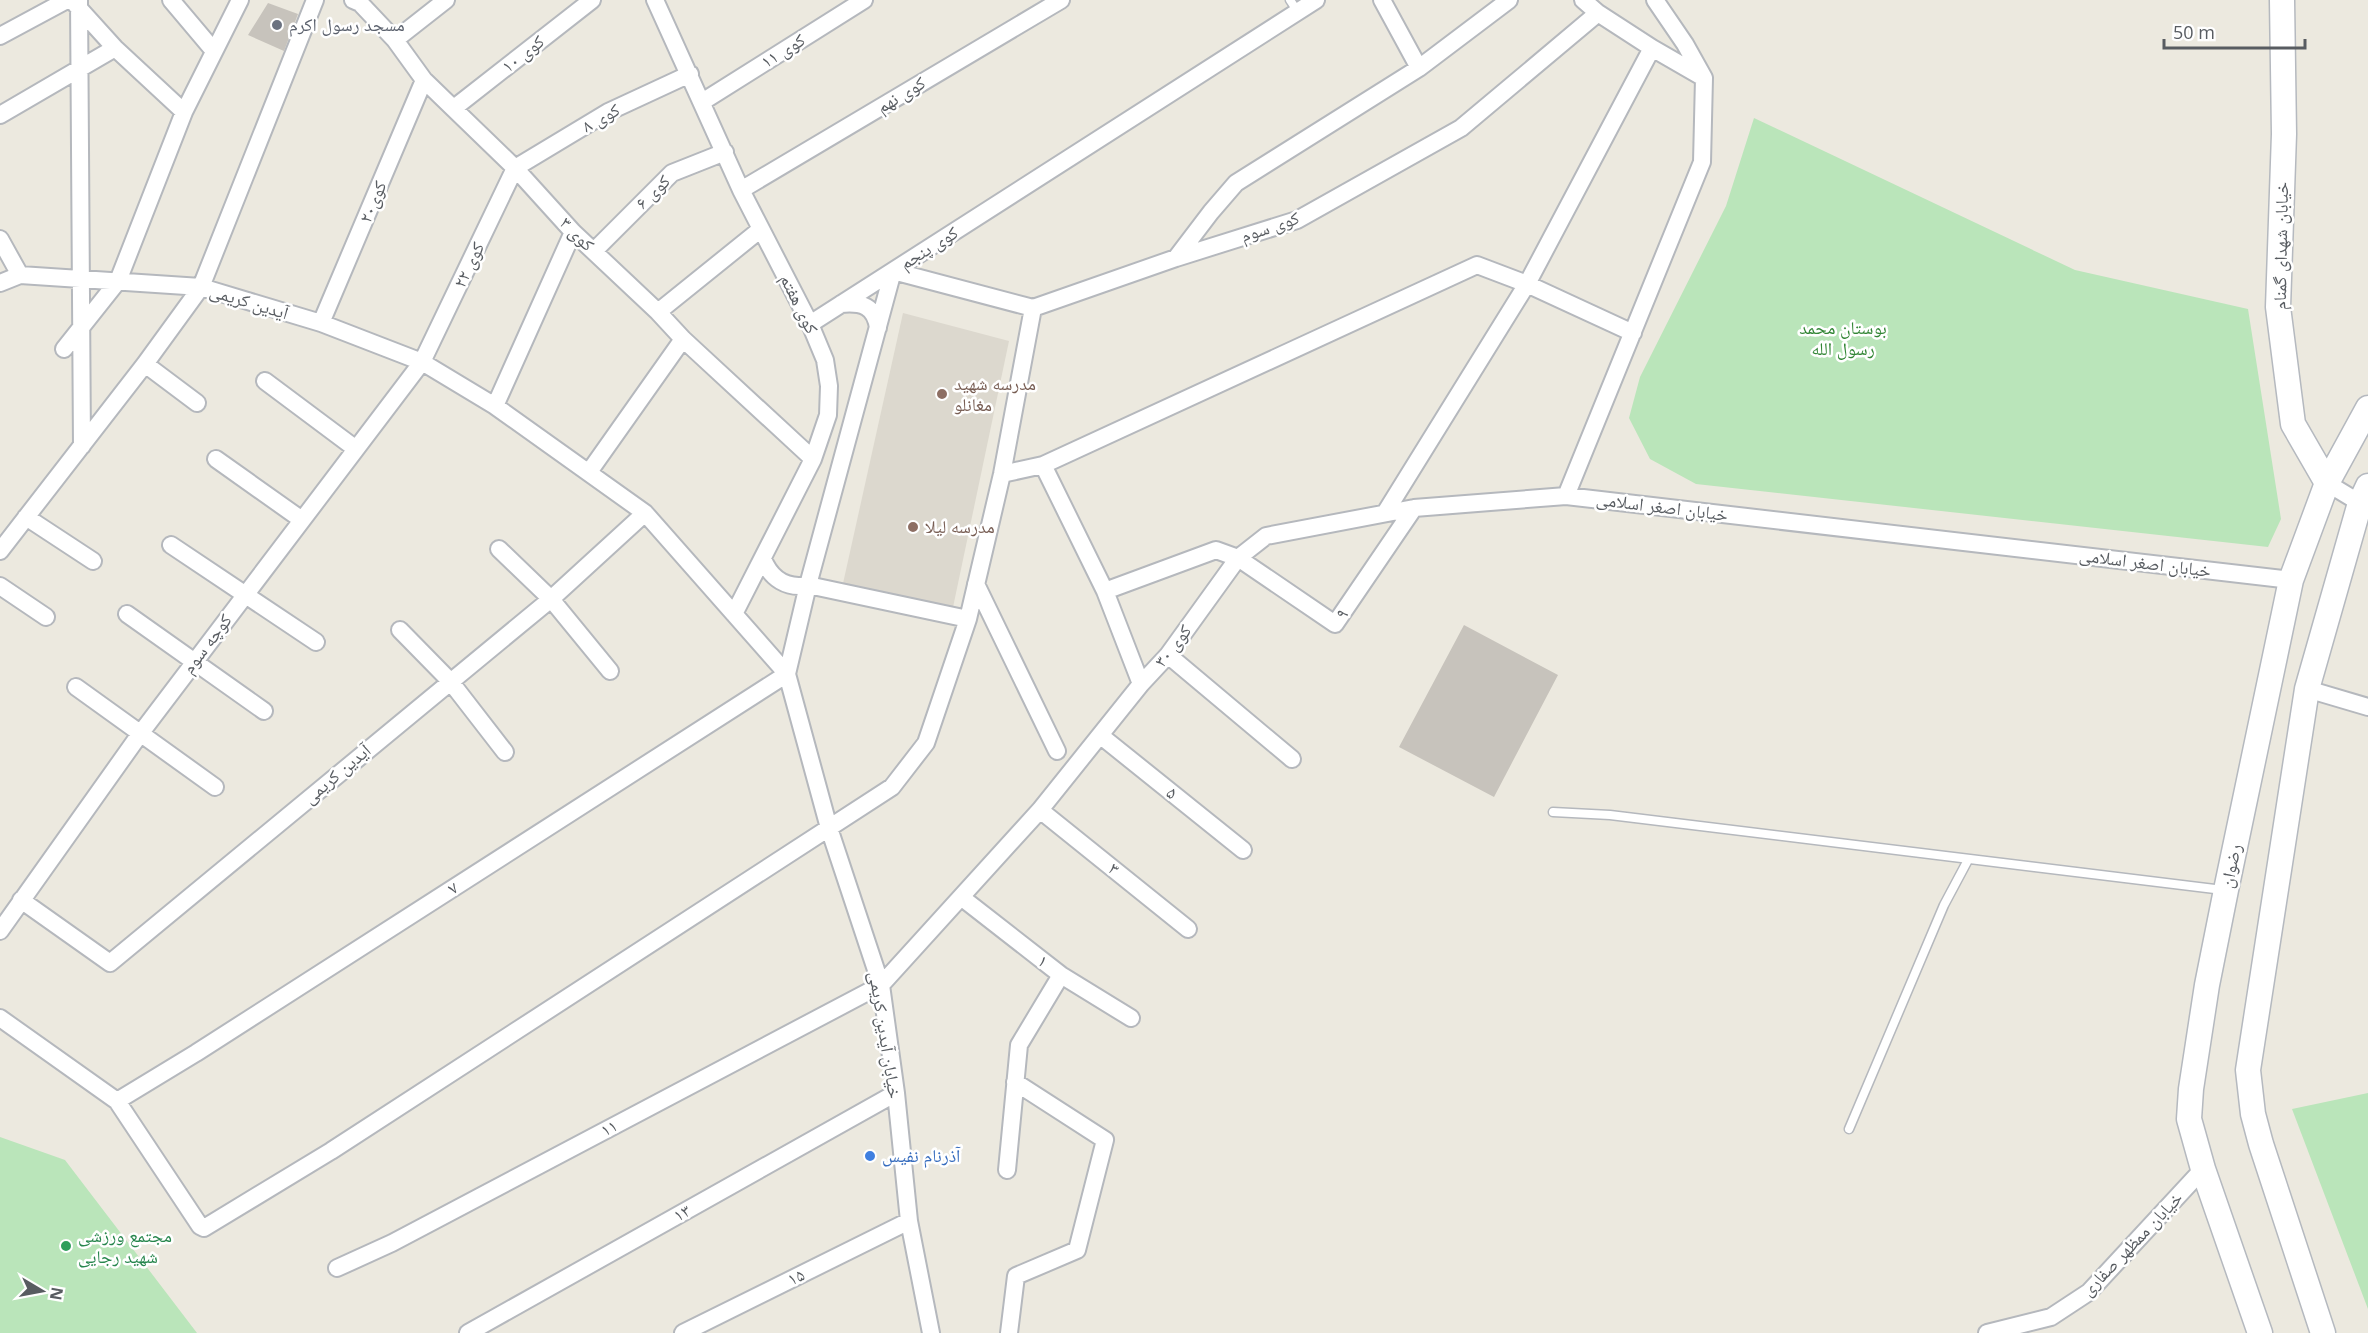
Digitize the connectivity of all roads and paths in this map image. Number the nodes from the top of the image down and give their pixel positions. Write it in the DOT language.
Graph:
graph roads {
  1 [pos="67,0"];
  2 [pos="72,0"];
  3 [pos="79,0"];
  4 [pos="171,0"];
  5 [pos="240,0"];
  6 [pos="315,0"];
  7 [pos="353,0"];
  8 [pos="446,0"];
  9 [pos="592,0"];
  10 [pos="655,0"];
  11 [pos="864,0"];
  12 [pos="1061,0"];
  13 [pos="1316,0"];
  14 [pos="1382,0"];
  15 [pos="1509,0"];
  16 [pos="1583,0"];
  17 [pos="1655,0"];
  18 [pos="2282,0"];
  19 [pos="1294,6"];
  20 [pos="1598,13"];
  21 [pos="0,36"];
  22 [pos="395,40"];
  23 [pos="115,48"];
  24 [pos="1652,48"];
  25 [pos="214,51"];
  26 [pos="1419,68"];
  27 [pos="690,74"];
  28 [pos="1704,78"];
  29 [pos="424,80"];
  30 [pos="702,102"];
  31 [pos="454,108"];
  32 [pos="184,112"];
  33 [pos="0,114"];
  34 [pos="725,152"];
  35 [pos="515,168"];
  36 [pos="741,190"];
  37 [pos="761,229"];
  38 [pos="573,232"];
  39 [pos="0,239"];
  40 [pos="594,251"];
  41 [pos="1176,258"];
  42 [pos="894,271"];
  43 [pos="20,275"];
  44 [pos="118,281"];
  45 [pos="0,283"];
  46 [pos="1527,284"];
  47 [pos="201,287"];
  48 [pos="841,304"];
  49 [pos="1034,308"];
  50 [pos="658,312"];
  51 [pos="321,323"];
  52 [pos="810,324"];
  53 [pos="878,328"];
  54 [pos="1633,333"];
  55 [pos="683,339"];
  56 [pos="64,349"];
  57 [pos="422,362"];
  58 [pos="145,364"];
  59 [pos="265,381"];
  60 [pos="197,403"];
  61 [pos="495,406"];
  62 [pos="2368,408"];
  63 [pos="82,446"];
  64 [pos="356,449"];
  65 [pos="216,459"];
  66 [pos="813,459"];
  67 [pos="1043,465"];
  68 [pos="589,472"];
  69 [pos="1002,474"];
  70 [pos="2327,483"];
  71 [pos="2364,495"];
  72 [pos="1566,496"];
  73 [pos="1414,508"];
  74 [pos="645,513"];
  75 [pos="1385,513"];
  76 [pos="26,517"];
  77 [pos="302,520"];
  78 [pos="171,545"];
  79 [pos="499,549"];
  80 [pos="0,551"];
  81 [pos="1238,558"];
  82 [pos="763,559"];
  83 [pos="93,561"];
  84 [pos="2291,580"];
  85 [pos="976,584"];
  86 [pos="808,585"];
  87 [pos="0,586"];
  88 [pos="1105,591"];
  89 [pos="245,593"];
  90 [pos="551,599"];
  91 [pos="128,614"];
  92 [pos="734,614"];
  93 [pos="46,617"];
  94 [pos="968,619"];
  95 [pos="400,630"];
  96 [pos="316,642"];
  97 [pos="1168,655"];
  98 [pos="194,661"];
  99 [pos="610,671"];
  100 [pos="787,674"];
  101 [pos="450,681"];
  102 [pos="1141,684"];
  103 [pos="76,687"];
  104 [pos="2307,689"];
  105 [pos="2368,707"];
  106 [pos="264,711"];
  107 [pos="140,734"];
  108 [pos="1101,736"];
  109 [pos="1058,751"];
  110 [pos="505,752"];
  111 [pos="1292,759"];
  112 [pos="215,787"];
  113 [pos="1040,810"];
  114 [pos="1553,812"];
  115 [pos="829,828"];
  116 [pos="1243,850"];
  117 [pos="1968,860"];
  118 [pos="2226,890"];
  119 [pos="961,897"];
  120 [pos="21,900"];
  121 [pos="1188,929"];
  122 [pos="0,932"];
  123 [pos="1061,975"];
  124 [pos="881,985"];
  125 [pos="0,1018"];
  126 [pos="1131,1018"];
  127 [pos="1016,1082"];
  128 [pos="896,1093"];
  129 [pos="117,1101"];
  130 [pos="1849,1129"];
  131 [pos="2203,1169"];
  132 [pos="1007,1170"];
  133 [pos="909,1221"];
  134 [pos="337,1268"];
  135 [pos="468,1333"];
  136 [pos="683,1333"];
  137 [pos="931,1333"];
  138 [pos="1009,1333"];
  139 [pos="1987,1333"];
  140 [pos="2260,1333"];
  141 [pos="2323,1333"];
  1 -- 21 [label="street"];
  2 -- 23 [label="street"];
  3 -- 63 [label="street"];
  4 -- 25 [label="street"];
  5 -- 25 [label="street"];
  6 -- 47 [label="street"];
  7 -- 22 [label="street, کوی ۳"];
  8 -- 22 [label="street"];
  9 -- 31 [label="street, کوی ۱۰"];
  10 -- 27 [label="street, کوی هفتم"];
  11 -- 30 [label="street, کوی ۱۱"];
  12 -- 36 [label="street, کوی نهم"];
  13 -- 19 [label="street, کوی پنجم"];
  14 -- 26 [label="street"];
  15 -- 26 [label="street"];
  16 -- 20 [label="street"];
  17 -- 28 [label="street"];
  18 -- 70 [label="main road, خیابان شهدای گمنام"];
  19 -- 42 [label="street, کوی پنجم"];
  20 -- 24 [label="street"];
  20 -- 41 [label="street, کوی سوم"];
  22 -- 29 [label="street, کوی ۳"];
  23 -- 32 [label="street"];
  23 -- 33 [label="street"];
  24 -- 28 [label="street"];
  24 -- 46 [label="street"];
  25 -- 32 [label="street"];
  26 -- 41 [label="street"];
  27 -- 30 [label="street, کوی هفتم"];
  27 -- 35 [label="street, کوی ۸"];
  28 -- 54 [label="street, خیابان اصغر اسلامی"];
  29 -- 31 [label="street, کوی ۳"];
  29 -- 51 [label="street, کوی۲۰"];
  30 -- 34 [label="street, کوی هفتم"];
  31 -- 35 [label="street, کوی ۳"];
  32 -- 44 [label="street"];
  34 -- 36 [label="street, کوی هفتم"];
  34 -- 40 [label="street, کوی ۶"];
  35 -- 38 [label="street, کوی ۳"];
  35 -- 57 [label="street, کوی ۲۲"];
  36 -- 37 [label="street, کوی هفتم"];
  37 -- 50 [label="street"];
  37 -- 52 [label="street, کوی هفتم"];
  38 -- 40 [label="street, کوی ۳"];
  38 -- 61 [label="street"];
  39 -- 43 [label="street"];
  40 -- 50 [label="street, کوی ۳"];
  41 -- 49 [label="street, کوی سوم"];
  42 -- 48 [label="street"];
  42 -- 49 [label="street"];
  42 -- 53 [label="street, کوی پنجم"];
  43 -- 44 [label="street, آیدین کریمی"];
  43 -- 45 [label="street"];
  44 -- 47 [label="street, آیدین کریمی"];
  44 -- 56 [label="street"];
  46 -- 54 [label="street"];
  46 -- 67 [label="street"];
  46 -- 75 [label="street"];
  47 -- 51 [label="street, آیدین کریمی"];
  47 -- 58 [label="street"];
  48 -- 52 [label="street"];
  48 -- 53 [label="street"];
  49 -- 69 [label="street"];
  50 -- 55 [label="street, کوی ۳"];
  51 -- 57 [label="street, آیدین کریمی"];
  52 -- 66 [label="street, کوی هفتم"];
  53 -- 86 [label="street, کوی پنجم"];
  54 -- 72 [label="street, خیابان اصغر اسلامی"];
  55 -- 66 [label="street, کوی ۳"];
  55 -- 68 [label="street"];
  57 -- 61 [label="street, آیدین کریمی"];
  57 -- 64 [label="street, کوچه سوم"];
  58 -- 60 [label="street"];
  58 -- 63 [label="street"];
  59 -- 64 [label="street"];
  61 -- 68 [label="street, آیدین کریمی"];
  62 -- 70 [label="main road, رضوان"];
  63 -- 76 [label="street"];
  64 -- 77 [label="street, کوچه سوم"];
  65 -- 77 [label="street"];
  66 -- 82 [label="street, کوی هفتم"];
  67 -- 69 [label="street"];
  67 -- 88 [label="street"];
  68 -- 74 [label="street, آیدین کریمی"];
  69 -- 85 [label="street"];
  70 -- 71 [label="street"];
  70 -- 84 [label="main road, رضوان"];
  71 -- 104 [label="main road"];
  72 -- 73 [label="street, کوی ۳۰"];
  72 -- 84 [label="street, خیابان اصغر اسلامی"];
  73 -- 75 [label="street, کوی ۳۰"];
  73 -- 81 [label="street, ۹"];
  74 -- 90 [label="street, آیدین کریمی"];
  74 -- 92 [label="street, آیدین کریمی"];
  75 -- 81 [label="street, کوی ۳۰"];
  76 -- 80 [label="street"];
  76 -- 83 [label="street"];
  77 -- 89 [label="street, کوچه سوم"];
  78 -- 89 [label="street"];
  79 -- 90 [label="street"];
  81 -- 88 [label="street"];
  81 -- 97 [label="street, کوی ۳۰"];
  82 -- 86 [label="street"];
  82 -- 92 [label="street, کوی هفتم"];
  84 -- 118 [label="main road, رضوان"];
  85 -- 94 [label="street"];
  85 -- 109 [label="street"];
  86 -- 94 [label="street"];
  86 -- 100 [label="street, کوی پنجم"];
  87 -- 93 [label="street"];
  88 -- 102 [label="street"];
  89 -- 96 [label="street"];
  89 -- 98 [label="street, کوچه سوم"];
  90 -- 99 [label="street"];
  90 -- 101 [label="street, آیدین کریمی"];
  91 -- 98 [label="street"];
  92 -- 100 [label="street, آیدین کریمی"];
  94 -- 115 [label="street"];
  95 -- 101 [label="street"];
  97 -- 102 [label="street, کوی ۳۰"];
  97 -- 111 [label="street"];
  98 -- 106 [label="street"];
  98 -- 107 [label="street, کوچه سوم"];
  100 -- 115 [label="street, خیابان آیدین کریمی"];
  100 -- 129 [label="street, ۷"];
  101 -- 110 [label="street"];
  101 -- 120 [label="street, آیدین کریمی"];
  102 -- 108 [label="street, کوی ۳۰"];
  103 -- 107 [label="street"];
  104 -- 105 [label="street"];
  104 -- 141 [label="main road"];
  107 -- 112 [label="street"];
  107 -- 120 [label="street, کوچه سوم"];
  108 -- 113 [label="street, کوی ۳۰"];
  108 -- 116 [label="street, ۵"];
  113 -- 119 [label="street, کوی ۳۰"];
  113 -- 121 [label="street, ۳"];
  114 -- 117 [label="lane"];
  115 -- 124 [label="street, خیابان آیدین کریمی"];
  115 -- 129 [label="street"];
  117 -- 118 [label="lane"];
  117 -- 130 [label="lane"];
  118 -- 131 [label="main road, رضوان"];
  119 -- 123 [label="street, ۱"];
  119 -- 124 [label="street, کوی ۳۰"];
  120 -- 122 [label="street, کوچه سوم"];
  123 -- 126 [label="street, ۱"];
  123 -- 127 [label="street"];
  124 -- 128 [label="street, خیابان آیدین کریمی"];
  124 -- 134 [label="street, ۱۱"];
  125 -- 129 [label="street"];
  127 -- 132 [label="street"];
  127 -- 138 [label="street"];
  128 -- 133 [label="street, خیابان آیدین کریمی"];
  128 -- 135 [label="street, ۱۳"];
  131 -- 139 [label="street, خیابان ممظهر صفاری"];
  131 -- 140 [label="main road, رضوان"];
  133 -- 136 [label="street, ۱۵"];
  133 -- 137 [label="street, خیابان آیدین کریمی"];
}
